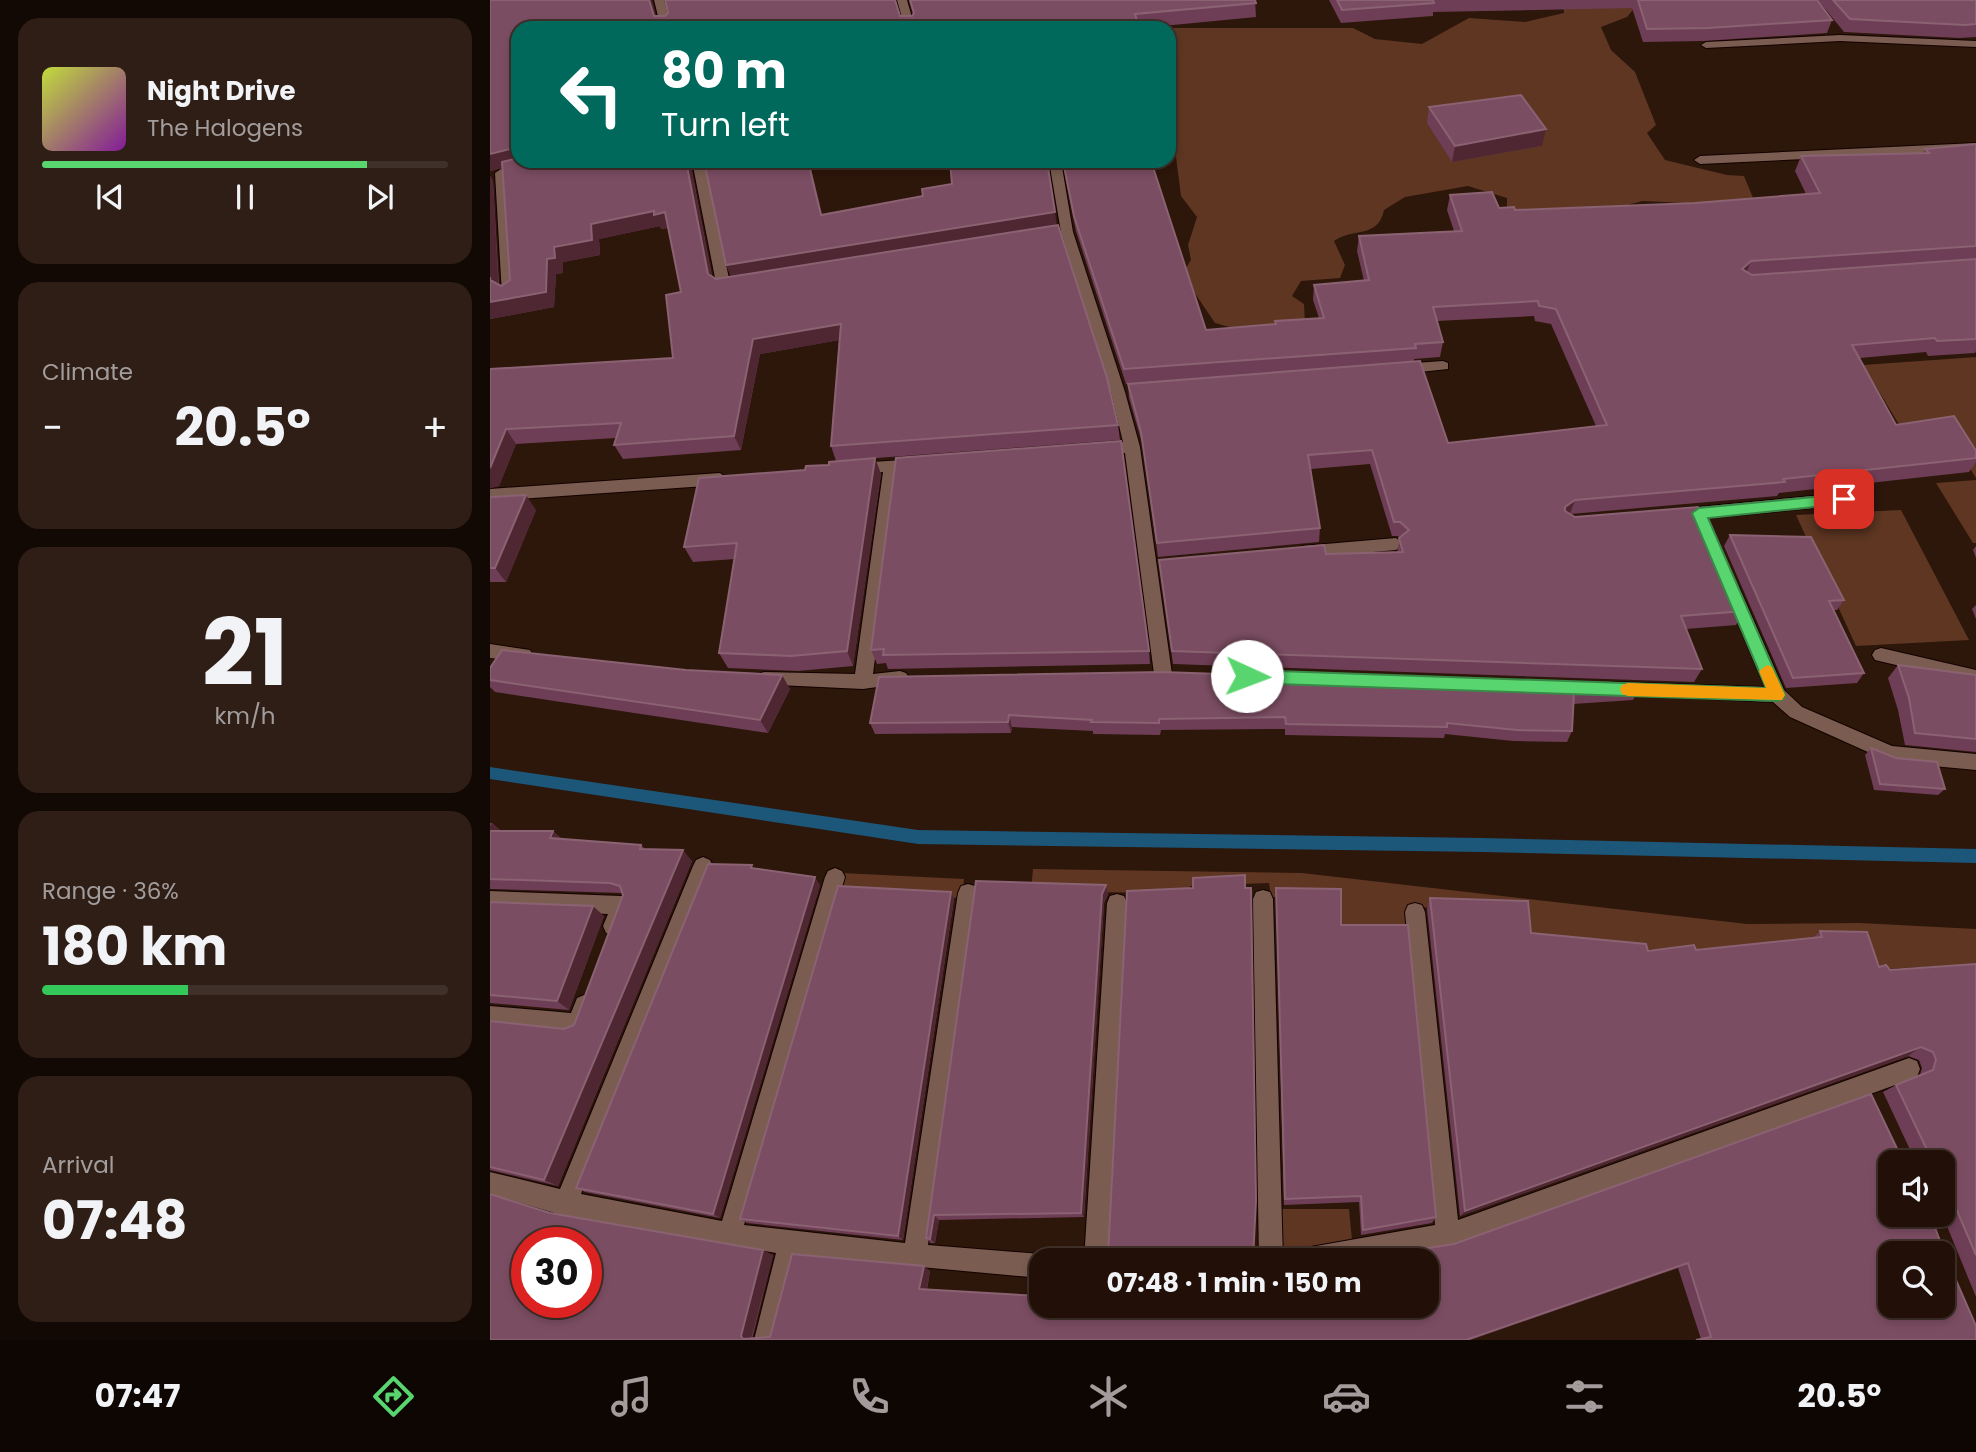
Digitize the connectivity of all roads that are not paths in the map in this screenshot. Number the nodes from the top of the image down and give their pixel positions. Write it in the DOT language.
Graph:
graph roads {
  1 [pos="659,0"];
  2 [pos="902,0"];
  3 [pos="664,21"];
  4 [pos="908,21"];
  5 [pos="1976,44"];
  6 [pos="1706,45"];
  7 [pos="1976,147"];
  8 [pos="1700,160"];
  9 [pos="699,168"];
  10 [pos="1055,168"];
  11 [pos="501,173"];
  12 [pos="752,284"];
  13 [pos="509,295"];
  14 [pos="1443,366"];
  15 [pos="1389,370"];
  16 [pos="1132,447"];
  17 [pos="1079,451"];
  18 [pos="932,463"];
  19 [pos="892,466"];
  20 [pos="836,470"];
  21 [pos="739,477"];
  22 [pos="490,495"];
  23 [pos="1844,499"];
  24 [pos="1660,516"];
  25 [pos="1396,544"];
  26 [pos="1285,554"];
  27 [pos="1725,574"];
  28 [pos="490,651"];
  29 [pos="1881,655"];
  30 [pos="543,657"];
  31 [pos="1163,674"];
  32 [pos="743,677"];
  33 [pos="1976,677"];
  34 [pos="916,678"];
  35 [pos="863,682"];
  36 [pos="1595,688"];
  37 [pos="1777,695"];
  38 [pos="1976,762"];
  39 [pos="703,866"];
  40 [pos="835,877"];
  41 [pos="968,893"];
  42 [pos="490,900"];
  43 [pos="1263,900"];
  44 [pos="1117,902"];
  45 [pos="1415,912"];
  46 [pos="608,941"];
  47 [pos="590,989"];
  48 [pos="490,1016"];
  49 [pos="1909,1069"];
  50 [pos="1865,1085"];
  51 [pos="1876,1107"];
  52 [pos="490,1183"];
  53 [pos="565,1204"];
  54 [pos="730,1234"];
  55 [pos="1448,1235"];
  56 [pos="790,1243"];
  57 [pos="1097,1248"];
  58 [pos="1271,1248"];
  59 [pos="1374,1248"];
  60 [pos="915,1254"];
  61 [pos="1029,1265"];
  62 [pos="766,1340"];
  1 -- 3 [label="street"];
  2 -- 4 [label="street"];
  5 -- 6 [label="street"];
  7 -- 8 [label="street"];
  9 -- 12 [label="street"];
  10 -- 16 [label="street"];
  11 -- 13 [label="street"];
  14 -- 15 [label="street"];
  16 -- 17 [label="street"];
  16 -- 31 [label="street"];
  18 -- 19 [label="street"];
  19 -- 20 [label="street"];
  19 -- 35 [label="street"];
  21 -- 22 [label="street"];
  23 -- 24 [label="street"];
  25 -- 26 [label="street"];
  27 -- 37 [label="street"];
  28 -- 30 [label="street"];
  29 -- 33 [label="street"];
  32 -- 35 [label="street"];
  34 -- 35 [label="street"];
  36 -- 37 [label="street"];
  37 -- 38 [label="street"];
  39 -- 53 [label="street"];
  40 -- 54 [label="street"];
  41 -- 60 [label="street"];
  42 -- 46 [label="street"];
  43 -- 58 [label="street"];
  44 -- 57 [label="street"];
  45 -- 55 [label="street"];
  47 -- 48 [label="street"];
  49 -- 50 [label="street"];
  50 -- 51 [label="street"];
  50 -- 55 [label="street"];
  52 -- 53 [label="street"];
  53 -- 54 [label="street"];
  54 -- 56 [label="street"];
  55 -- 59 [label="street"];
  56 -- 60 [label="street"];
  56 -- 62 [label="street"];
  60 -- 61 [label="street"];
}
